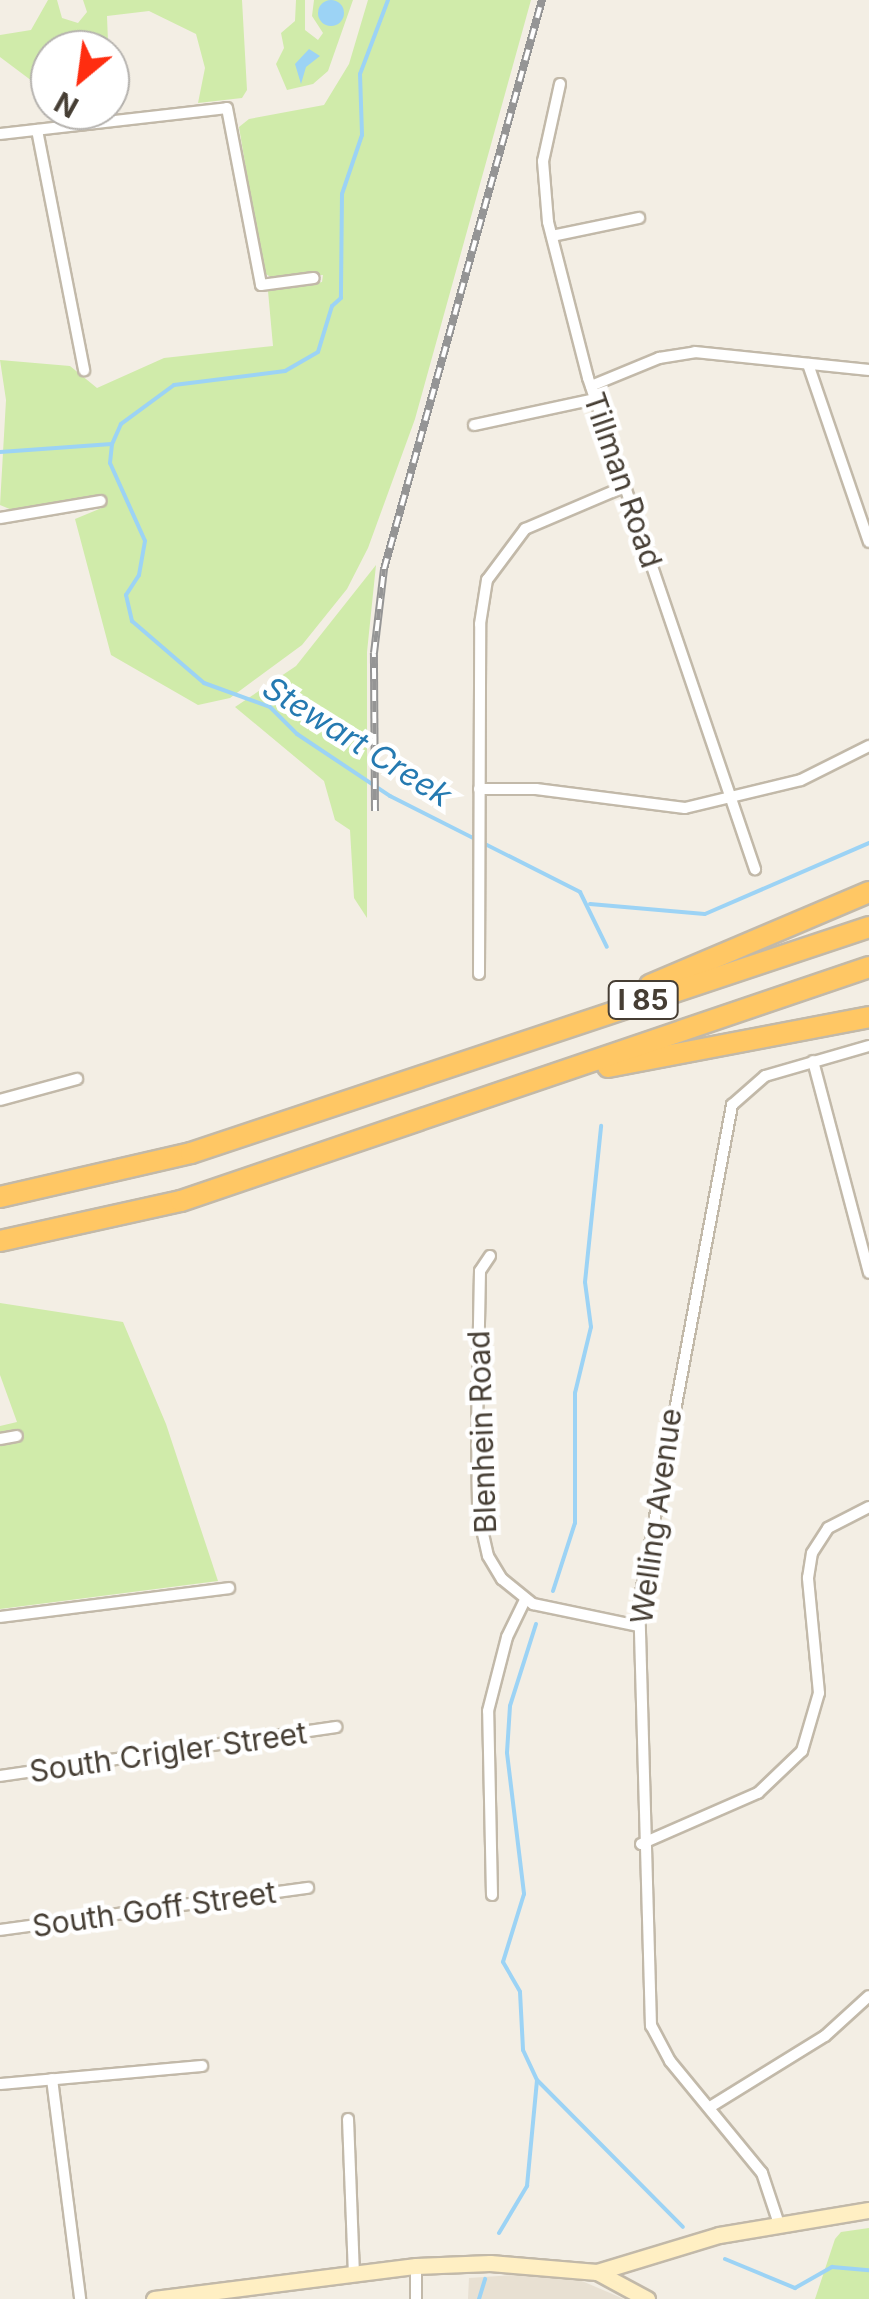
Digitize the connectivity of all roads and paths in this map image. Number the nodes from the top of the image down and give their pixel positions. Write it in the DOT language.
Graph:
graph roads {
  1 [pos="560,84"];
  2 [pos="130,119"];
  3 [pos="37,130"];
  4 [pos="0,134"];
  5 [pos="638,218"];
  6 [pos="552,236"];
  7 [pos="314,278"];
  8 [pos="808,364"];
  9 [pos="84,370"];
  10 [pos="869,370"];
  11 [pos="590,386"];
  12 [pos="595,399"];
  13 [pos="474,424"];
  14 [pos="626,486"];
  15 [pos="101,501"];
  16 [pos="0,518"];
  17 [pos="869,542"];
  18 [pos="869,746"];
  19 [pos="480,789"];
  20 [pos="732,800"];
  21 [pos="755,868"];
  22 [pos="869,892"];
  23 [pos="869,927"];
  24 [pos="869,967"];
  25 [pos="479,974"];
  26 [pos="869,1017"];
  27 [pos="583,1021"];
  28 [pos="869,1046"];
  29 [pos="813,1061"];
  30 [pos="76,1078"];
  31 [pos="538,1082"];
  32 [pos="0,1100"];
  33 [pos="0,1198"];
  34 [pos="0,1241"];
  35 [pos="490,1256"];
  36 [pos="869,1273"];
  37 [pos="17,1436"];
  38 [pos="0,1439"];
  39 [pos="869,1507"];
  40 [pos="229,1588"];
  41 [pos="525,1600"];
  42 [pos="0,1616"];
  43 [pos="638,1626"];
  44 [pos="336,1727"];
  45 [pos="0,1776"];
  46 [pos="641,1844"];
  47 [pos="308,1888"];
  48 [pos="492,1895"];
  49 [pos="0,1930"];
  50 [pos="869,1996"];
  51 [pos="202,2066"];
  52 [pos="52,2079"];
  53 [pos="0,2084"];
  54 [pos="710,2107"];
  55 [pos="348,2119"];
  56 [pos="869,2210"];
  57 [pos="779,2224"];
  58 [pos="416,2266"];
  59 [pos="354,2272"];
  60 [pos="596,2272"];
  61 [pos="80,2299"];
  62 [pos="154,2299"];
  63 [pos="416,2299"];
  64 [pos="648,2299"];
  1 -- 6 [label="street, Tillman Road"];
  2 -- 7 [label="street"];
  3 -- 4 [label="street"];
  3 -- 9 [label="street"];
  5 -- 6 [label="street"];
  6 -- 11 [label="street, Tillman Road"];
  8 -- 10 [label="street"];
  8 -- 11 [label="street"];
  8 -- 17 [label="street"];
  11 -- 12 [label="street, Tillman Road"];
  12 -- 13 [label="street"];
  12 -- 14 [label="street, Tillman Road"];
  14 -- 19 [label="street"];
  14 -- 20 [label="street, Tillman Road"];
  15 -- 16 [label="street"];
  18 -- 20 [label="street"];
  19 -- 20 [label="street"];
  19 -- 25 [label="street"];
  20 -- 21 [label="street, Tillman Road"];
  22 -- 27 [label="highway"];
  23 -- 27 [label="highway, I 85"];
  24 -- 31 [label="highway, I 85"];
  26 -- 31 [label="highway"];
  27 -- 33 [label="highway, I 85"];
  28 -- 29 [label="street, Welling Avenue"];
  29 -- 36 [label="street"];
  29 -- 43 [label="street, Welling Avenue"];
  30 -- 32 [label="street"];
  31 -- 34 [label="highway, I 85"];
  35 -- 41 [label="street, Blenhein Road"];
  37 -- 38 [label="street"];
  39 -- 46 [label="street"];
  40 -- 42 [label="street"];
  41 -- 43 [label="street, Blenhein Road"];
  41 -- 48 [label="street"];
  43 -- 46 [label="street, Welling Avenue"];
  44 -- 45 [label="street, South Crigler Street"];
  46 -- 54 [label="street, Welling Avenue"];
  47 -- 49 [label="street, South Goff Street"];
  50 -- 54 [label="street"];
  51 -- 52 [label="street"];
  52 -- 53 [label="street"];
  52 -- 61 [label="street"];
  54 -- 57 [label="street, Welling Avenue"];
  55 -- 59 [label="street"];
  56 -- 57 [label="street"];
  57 -- 60 [label="street"];
  58 -- 59 [label="street"];
  58 -- 60 [label="street"];
  58 -- 63 [label="street"];
  59 -- 62 [label="street"];
  60 -- 64 [label="street"];
}
